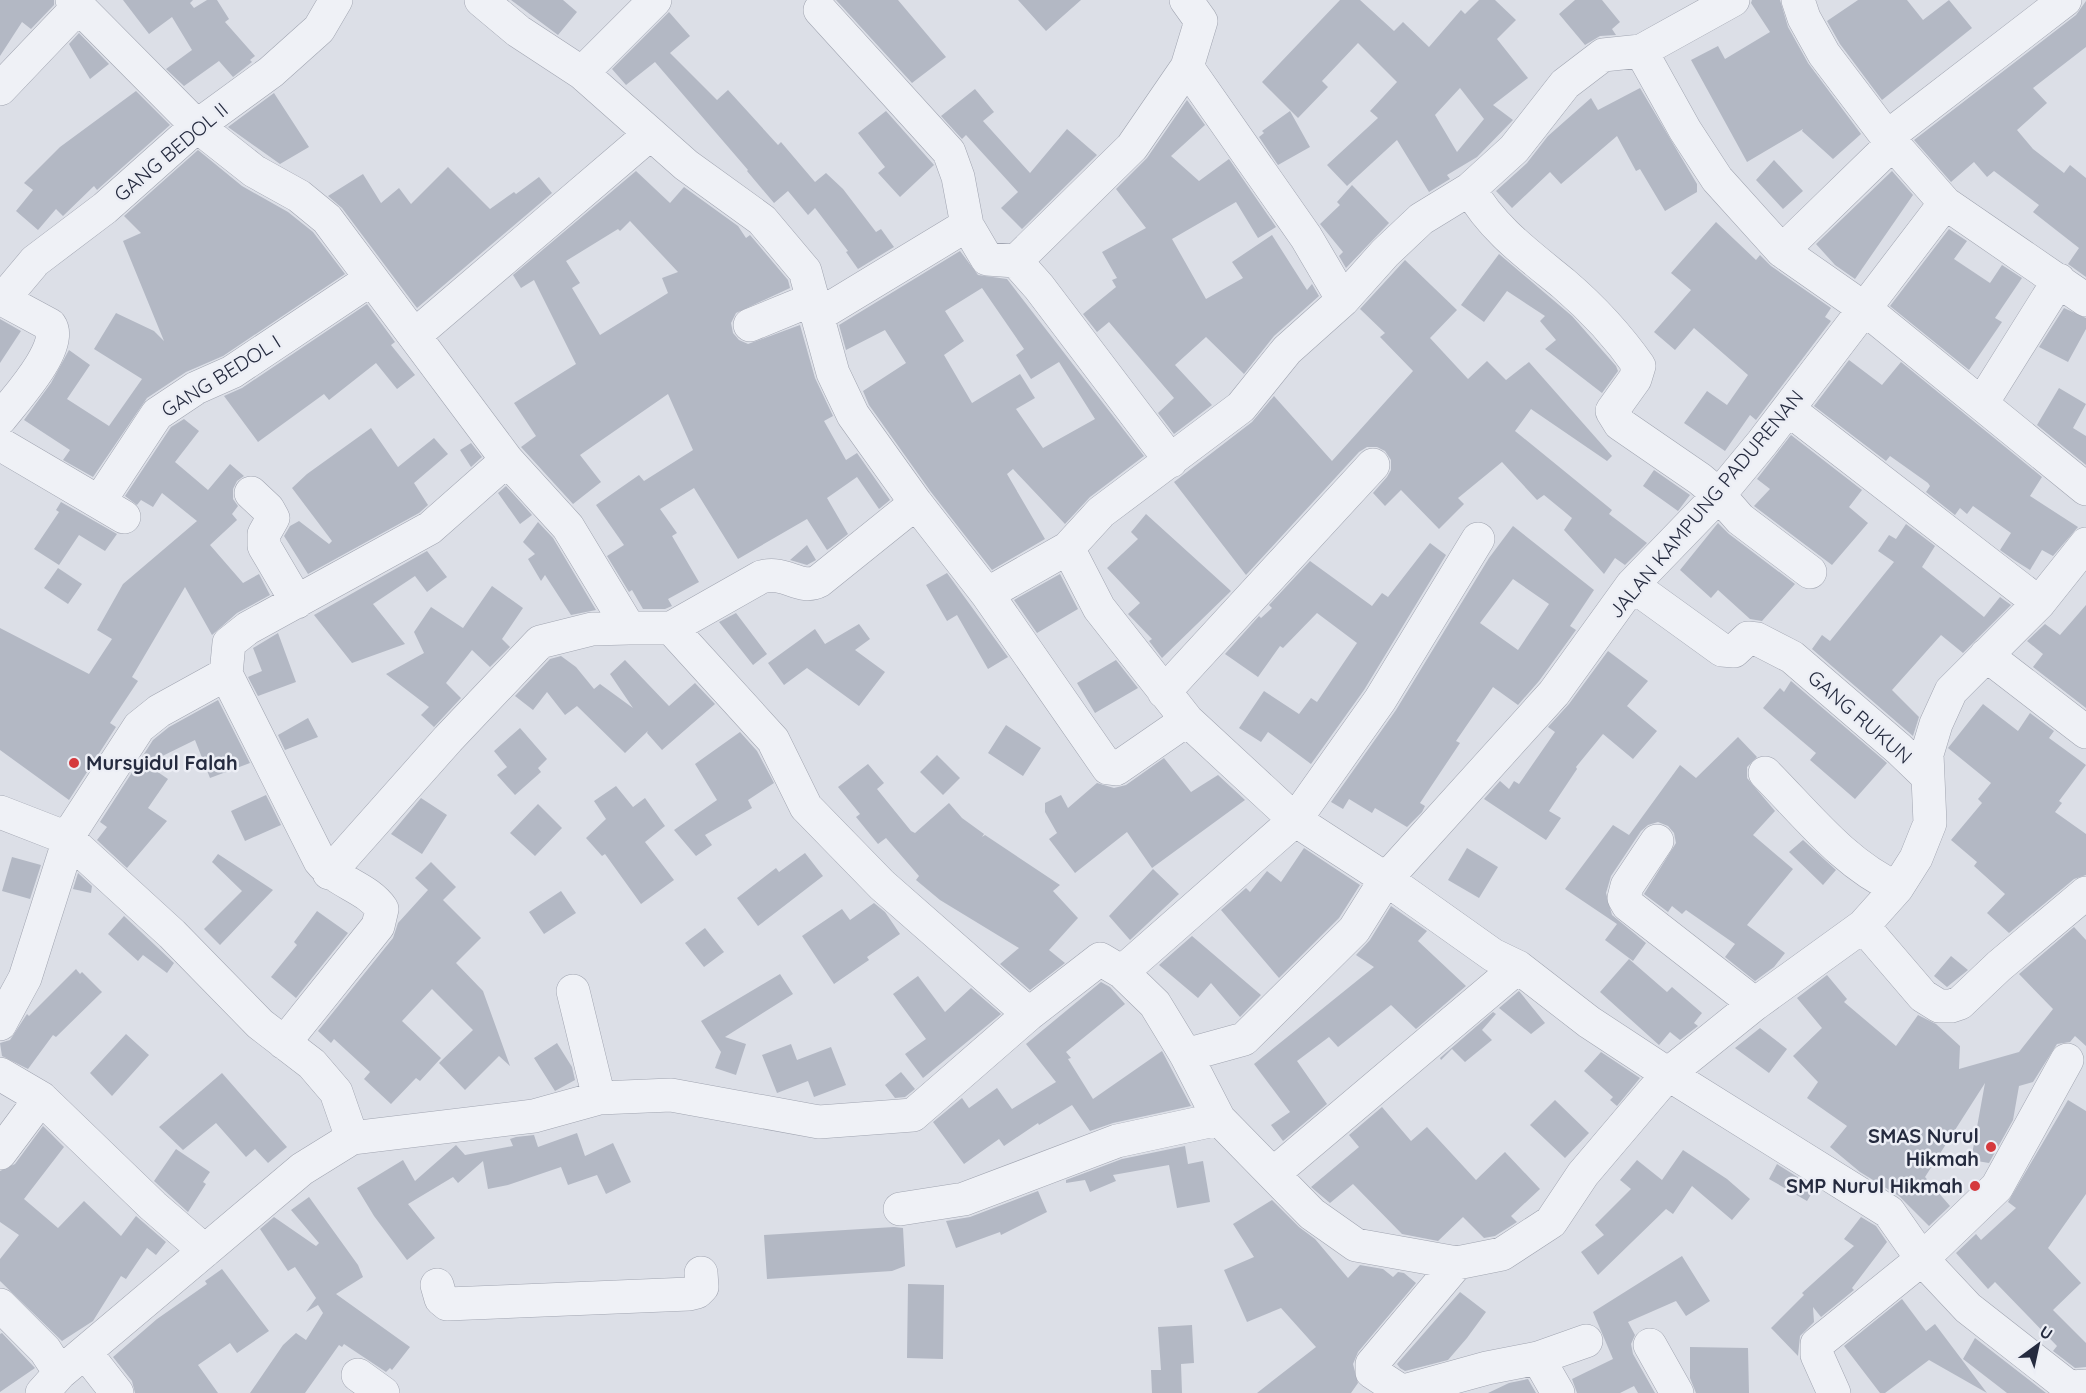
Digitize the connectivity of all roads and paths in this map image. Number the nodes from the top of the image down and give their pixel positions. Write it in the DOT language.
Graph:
graph roads {
  1 [pos="336,0"];
  2 [pos="481,0"];
  3 [pos="655,0"];
  4 [pos="1186,0"];
  5 [pos="1733,0"];
  6 [pos="1798,0"];
  7 [pos="2065,0"];
  8 [pos="76,3"];
  9 [pos="820,10"];
  10 [pos="1641,51"];
  11 [pos="1187,67"];
  12 [pos="582,73"];
  13 [pos="0,89"];
  14 [pos="197,126"];
  15 [pos="649,135"];
  16 [pos="1890,140"];
  17 [pos="1470,189"];
  18 [pos="1945,203"];
  19 [pos="967,225"];
  20 [pos="1782,251"];
  21 [pos="1016,261"];
  22 [pos="371,279"];
  23 [pos="2059,280"];
  24 [pos="1,299"];
  25 [pos="1343,300"];
  26 [pos="2086,300"];
  27 [pos="814,308"];
  28 [pos="1865,309"];
  29 [pos="750,325"];
  30 [pos="415,335"];
  31 [pos="1982,402"];
  32 [pos="1788,409"];
  33 [pos="0,419"];
  34 [pos="0,444"];
  35 [pos="507,460"];
  36 [pos="1171,460"];
  37 [pos="1373,465"];
  38 [pos="2086,489"];
  39 [pos="251,493"];
  40 [pos="1719,495"];
  41 [pos="916,503"];
  42 [pos="1478,538"];
  43 [pos="2086,544"];
  44 [pos="1068,548"];
  45 [pos="1810,572"];
  46 [pos="1632,585"];
  47 [pos="987,594"];
  48 [pos="297,602"];
  49 [pos="2039,603"];
  50 [pos="629,628"];
  51 [pos="671,628"];
  52 [pos="1986,655"];
  53 [pos="226,674"];
  54 [pos="1164,692"];
  55 [pos="1187,720"];
  56 [pos="2086,732"];
  57 [pos="1766,772"];
  58 [pos="1928,777"];
  59 [pos="0,812"];
  60 [pos="1295,820"];
  61 [pos="67,838"];
  62 [pos="1657,842"];
  63 [pos="329,873"];
  64 [pos="1386,879"];
  65 [pos="1897,888"];
  66 [pos="2086,893"];
  67 [pos="1863,926"];
  68 [pos="1518,967"];
  69 [pos="1122,972"];
  70 [pos="573,991"];
  71 [pos="1755,1004"];
  72 [pos="1029,1014"];
  73 [pos="0,1024"];
  74 [pos="284,1042"];
  75 [pos="1186,1055"];
  76 [pos="2067,1059"];
  77 [pos="0,1074"];
  78 [pos="1668,1074"];
  79 [pos="41,1098"];
  80 [pos="599,1098"];
  81 [pos="1219,1119"];
  82 [pos="352,1138"];
  83 [pos="0,1153"];
  84 [pos="1273,1174"];
  85 [pos="900,1209"];
  86 [pos="205,1251"];
  87 [pos="1922,1259"];
  88 [pos="1457,1263"];
  89 [pos="701,1273"];
  90 [pos="437,1285"];
  91 [pos="0,1305"];
  92 [pos="1586,1341"];
  93 [pos="1650,1345"];
  94 [pos="85,1352"];
  95 [pos="1538,1359"];
  96 [pos="51,1383"];
  97 [pos="2070,1388"];
  98 [pos="1399,1392"];
  99 [pos="117,1393"];
  100 [pos="1558,1393"];
  101 [pos="1677,1393"];
  102 [pos="1834,1393"];
  1 -- 14 [label="street, GANG BEDOL II"];
  2 -- 12 [label="street"];
  3 -- 12 [label="street"];
  4 -- 11 [label="street"];
  5 -- 10 [label="street"];
  6 -- 16 [label="street"];
  7 -- 16 [label="street"];
  8 -- 13 [label="street"];
  8 -- 14 [label="street"];
  9 -- 19 [label="street"];
  10 -- 17 [label="street"];
  10 -- 20 [label="street"];
  11 -- 21 [label="street"];
  11 -- 25 [label="street"];
  12 -- 15 [label="street"];
  14 -- 22 [label="street"];
  14 -- 24 [label="street, GANG BEDOL II"];
  15 -- 27 [label="street"];
  15 -- 30 [label="street"];
  16 -- 18 [label="street"];
  16 -- 20 [label="street"];
  17 -- 25 [label="street"];
  17 -- 40 [label="street"];
  18 -- 23 [label="street"];
  18 -- 28 [label="street, JALAN KAMPUNG PADURENAN"];
  19 -- 21 [label="street"];
  19 -- 27 [label="street"];
  20 -- 28 [label="street"];
  21 -- 36 [label="street"];
  22 -- 30 [label="street"];
  22 -- 34 [label="street, GANG BEDOL I"];
  23 -- 26 [label="street"];
  23 -- 31 [label="street"];
  24 -- 33 [label="street"];
  25 -- 36 [label="street"];
  27 -- 29 [label="street"];
  27 -- 41 [label="street"];
  28 -- 31 [label="street"];
  28 -- 32 [label="street, JALAN KAMPUNG PADURENAN"];
  30 -- 35 [label="street"];
  31 -- 38 [label="street"];
  32 -- 40 [label="street, JALAN KAMPUNG PADURENAN"];
  32 -- 49 [label="street"];
  35 -- 48 [label="street"];
  35 -- 50 [label="street"];
  36 -- 44 [label="street"];
  37 -- 54 [label="street"];
  39 -- 48 [label="street"];
  40 -- 45 [label="street"];
  40 -- 46 [label="street, JALAN KAMPUNG PADURENAN"];
  41 -- 47 [label="street"];
  41 -- 51 [label="street"];
  42 -- 60 [label="street"];
  43 -- 49 [label="street"];
  44 -- 47 [label="street"];
  44 -- 54 [label="street"];
  46 -- 58 [label="street, GANG RUKUN"];
  46 -- 64 [label="street, JALAN KAMPUNG PADURENAN"];
  47 -- 55 [label="street"];
  48 -- 53 [label="street"];
  49 -- 52 [label="street"];
  50 -- 51 [label="street"];
  50 -- 63 [label="street"];
  51 -- 72 [label="street"];
  52 -- 56 [label="street"];
  52 -- 58 [label="street"];
  53 -- 61 [label="street"];
  53 -- 63 [label="street"];
  54 -- 55 [label="street"];
  55 -- 60 [label="street"];
  57 -- 65 [label="street"];
  58 -- 65 [label="street"];
  59 -- 61 [label="street"];
  60 -- 64 [label="street"];
  60 -- 69 [label="street"];
  61 -- 73 [label="street"];
  61 -- 74 [label="street"];
  62 -- 71 [label="street"];
  63 -- 74 [label="street"];
  64 -- 68 [label="street"];
  64 -- 75 [label="street, JALAN KAMPUNG PADURENAN"];
  65 -- 67 [label="street"];
  66 -- 67 [label="street"];
  67 -- 71 [label="street"];
  68 -- 78 [label="street"];
  68 -- 84 [label="street"];
  69 -- 72 [label="street"];
  69 -- 75 [label="street"];
  70 -- 80 [label="street"];
  71 -- 78 [label="street"];
  72 -- 80 [label="street"];
  74 -- 82 [label="street"];
  75 -- 81 [label="street"];
  76 -- 87 [label="street"];
  77 -- 79 [label="street"];
  78 -- 87 [label="street"];
  78 -- 88 [label="street"];
  79 -- 83 [label="street"];
  79 -- 86 [label="street"];
  80 -- 82 [label="street"];
  81 -- 84 [label="street"];
  81 -- 85 [label="street"];
  82 -- 86 [label="street"];
  84 -- 88 [label="street"];
  86 -- 94 [label="street"];
  87 -- 97 [label="street"];
  87 -- 102 [label="street"];
  88 -- 98 [label="street"];
  89 -- 90 [label="street"];
  91 -- 96 [label="street"];
  92 -- 95 [label="street"];
  93 -- 101 [label="street"];
  94 -- 96 [label="street"];
  94 -- 99 [label="street"];
  95 -- 98 [label="street"];
  95 -- 100 [label="street"];
}
